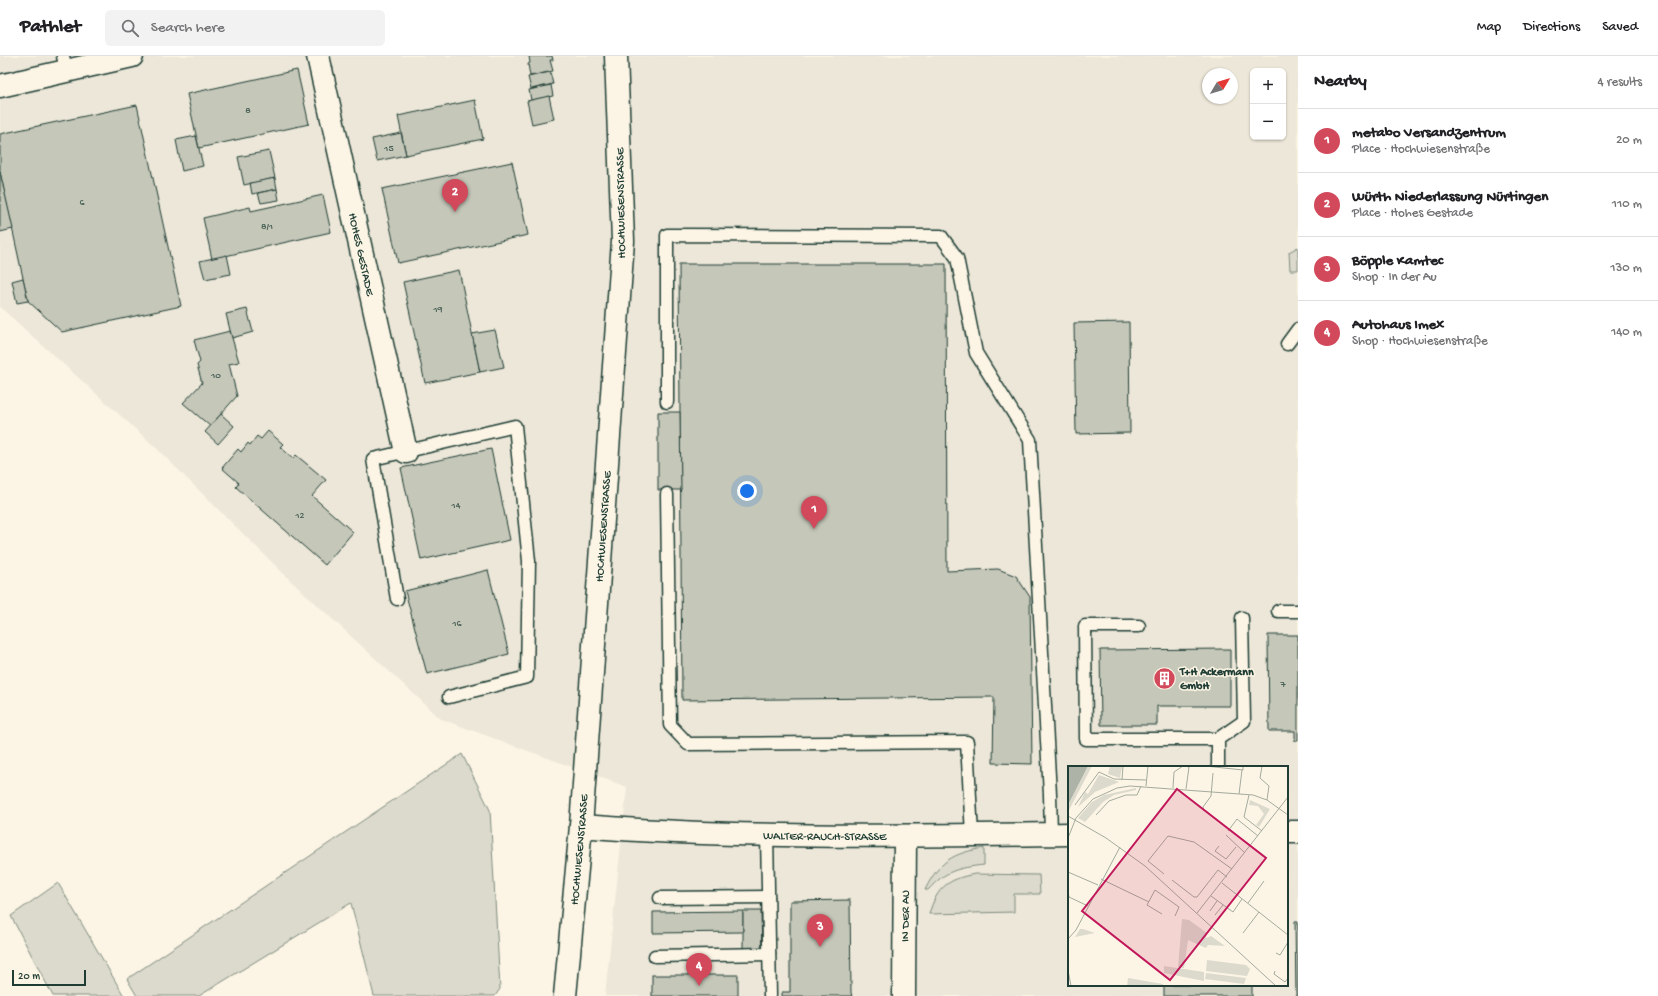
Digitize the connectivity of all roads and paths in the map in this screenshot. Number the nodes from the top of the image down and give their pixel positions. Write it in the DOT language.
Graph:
graph roads {
  1 [pos="132,56"];
  2 [pos="318,56"];
  3 [pos="616,56"];
  4 [pos="64,63"];
  5 [pos="0,86"];
  6 [pos="1298,329"];
  7 [pos="1287,344"];
  8 [pos="667,402"];
  9 [pos="406,452"];
  10 [pos="666,494"];
  11 [pos="397,599"];
  12 [pos="1278,611"];
  13 [pos="1298,611"];
  14 [pos="1242,618"];
  15 [pos="1139,626"];
  16 [pos="449,697"];
  17 [pos="1218,739"];
  18 [pos="1218,766"];
  19 [pos="581,826"];
  20 [pos="766,834"];
  21 [pos="1060,834"];
  22 [pos="972,835"];
  23 [pos="905,836"];
  24 [pos="768,897"];
  25 [pos="660,898"];
  26 [pos="769,954"];
  27 [pos="655,956"];
  28 [pos="565,996"];
  29 [pos="770,996"];
  30 [pos="904,996"];
  1 -- 4 [label="street"];
  2 -- 9 [label="street, HOHES GESTADE"];
  3 -- 19 [label="street, HOCHWIESENSTRASSE"];
  4 -- 5 [label="street"];
  6 -- 7 [label="lane"];
  8 -- 21 [label="lane"];
  9 -- 11 [label="lane"];
  9 -- 16 [label="lane"];
  10 -- 22 [label="lane"];
  12 -- 13 [label="lane"];
  14 -- 17 [label="lane"];
  15 -- 17 [label="lane"];
  17 -- 18 [label="lane"];
  19 -- 20 [label="street, WALTER-RAUCH-STRASSE"];
  19 -- 28 [label="street, HOCHWIESENSTRASSE"];
  20 -- 23 [label="street, WALTER-RAUCH-STRASSE"];
  20 -- 24 [label="lane"];
  21 -- 22 [label="street, WALTER-RAUCH-STRASSE"];
  22 -- 23 [label="street, WALTER-RAUCH-STRASSE"];
  23 -- 30 [label="street, IN DER AU"];
  24 -- 25 [label="lane"];
  24 -- 26 [label="lane"];
  26 -- 27 [label="lane"];
  26 -- 29 [label="lane"];
}
